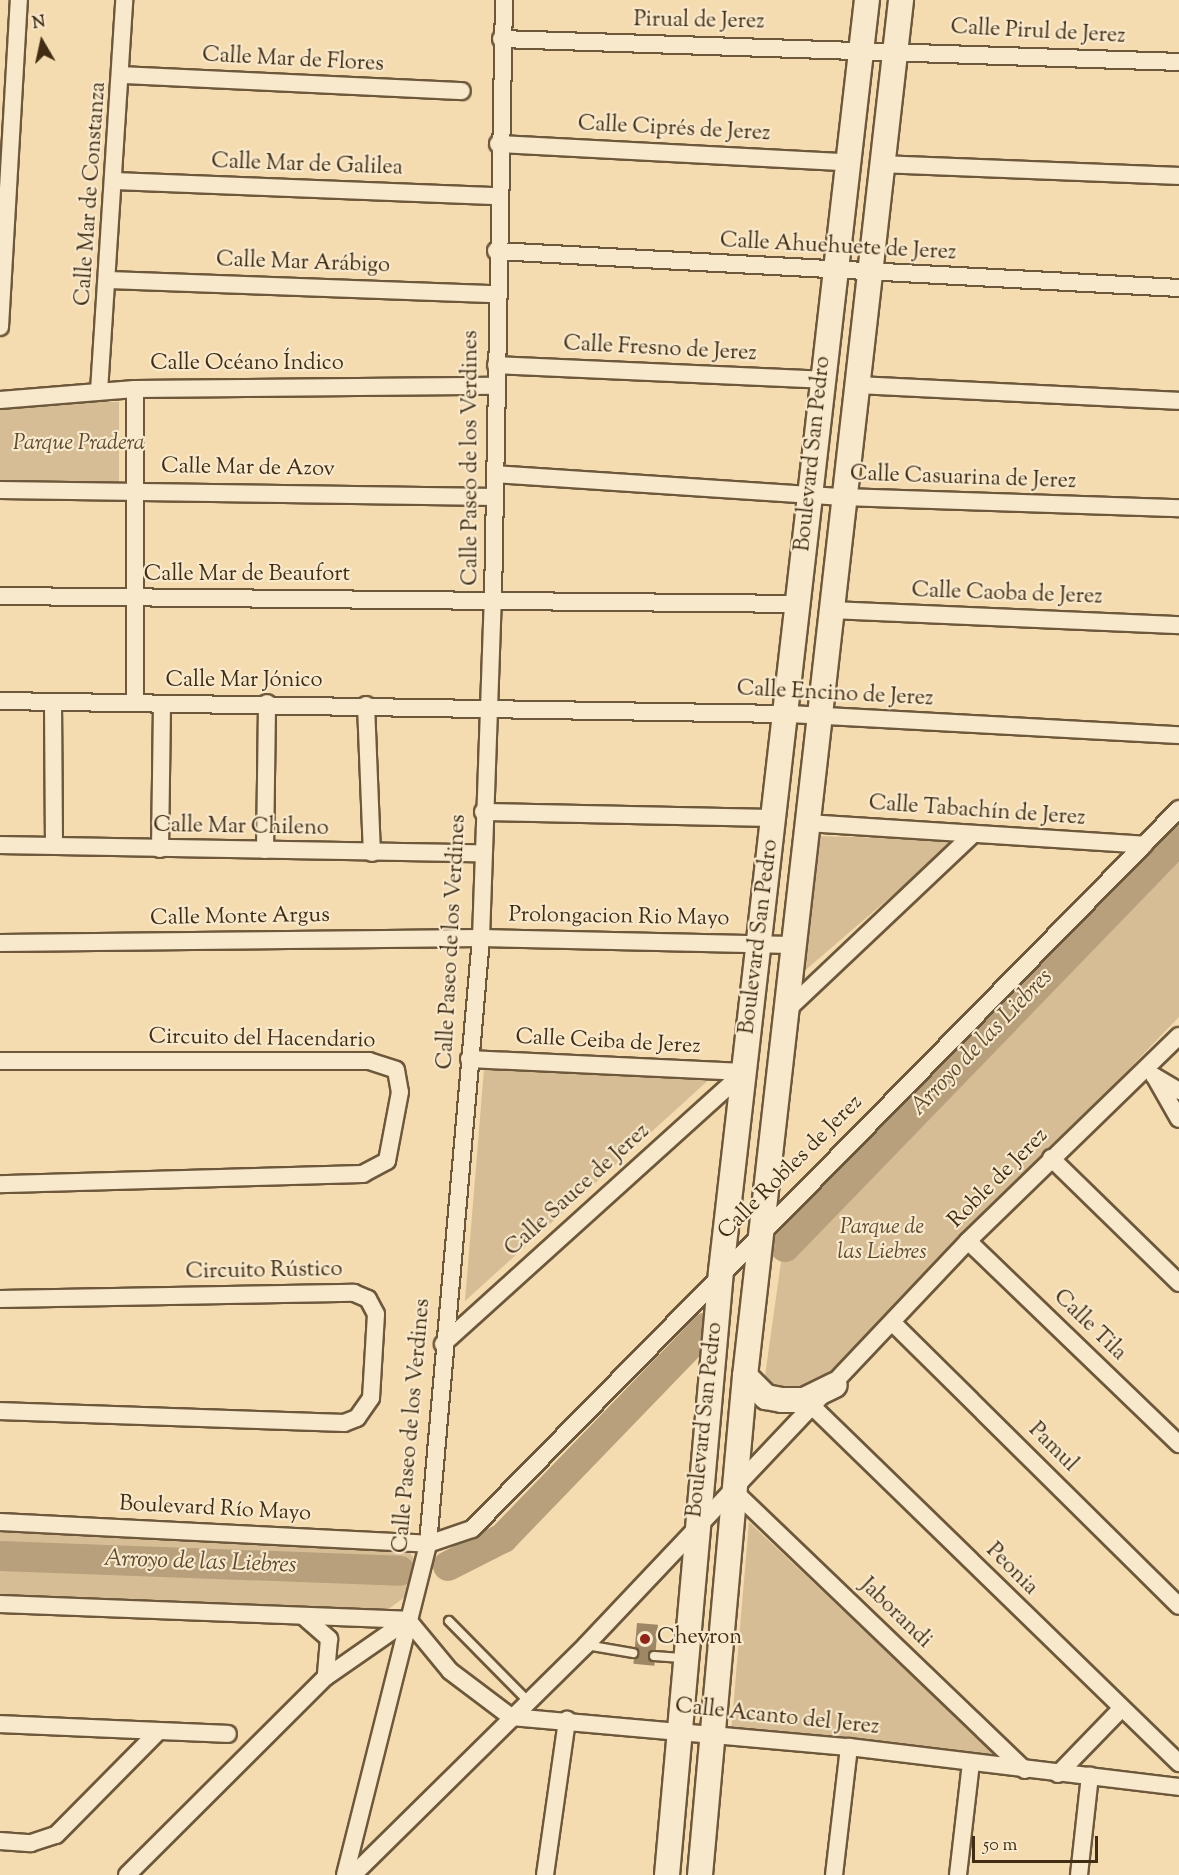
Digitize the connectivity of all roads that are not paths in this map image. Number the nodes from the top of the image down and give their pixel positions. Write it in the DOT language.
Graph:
graph roads {
  1 [pos="20,0"];
  2 [pos="124,0"];
  3 [pos="504,0"];
  4 [pos="867,0"];
  5 [pos="901,0"];
  6 [pos="501,39"];
  7 [pos="861,48"];
  8 [pos="896,50"];
  9 [pos="1179,62"];
  10 [pos="122,75"];
  11 [pos="462,91"];
  12 [pos="498,144"];
  13 [pos="847,162"];
  14 [pos="5,164"];
  15 [pos="881,164"];
  16 [pos="1179,176"];
  17 [pos="116,181"];
  18 [pos="497,196"];
  19 [pos="495,251"];
  20 [pos="835,272"];
  21 [pos="868,272"];
  22 [pos="110,280"];
  23 [pos="1179,288"];
  24 [pos="495,294"];
  25 [pos="0,327"];
  26 [pos="496,365"];
  27 [pos="821,380"];
  28 [pos="855,385"];
  29 [pos="496,386"];
  30 [pos="135,389"];
  31 [pos="99,391"];
  32 [pos="0,400"];
  33 [pos="1179,401"];
  34 [pos="495,474"];
  35 [pos="0,490"];
  36 [pos="134,490"];
  37 [pos="809,494"];
  38 [pos="495,497"];
  39 [pos="843,497"];
  40 [pos="1179,508"];
  41 [pos="0,596"];
  42 [pos="134,598"];
  43 [pos="494,599"];
  44 [pos="800,604"];
  45 [pos="833,610"];
  46 [pos="1179,625"];
  47 [pos="0,701"];
  48 [pos="53,702"];
  49 [pos="135,703"];
  50 [pos="267,703"];
  51 [pos="162,705"];
  52 [pos="366,705"];
  53 [pos="489,706"];
  54 [pos="788,714"];
  55 [pos="822,718"];
  56 [pos="1179,735"];
  57 [pos="1179,809"];
  58 [pos="483,812"];
  59 [pos="776,818"];
  60 [pos="807,823"];
  61 [pos="971,836"];
  62 [pos="0,845"];
  63 [pos="1144,845"];
  64 [pos="54,846"];
  65 [pos="160,849"];
  66 [pos="265,850"];
  67 [pos="372,853"];
  68 [pos="481,853"];
  69 [pos="480,938"];
  70 [pos="0,943"];
  71 [pos="758,943"];
  72 [pos="792,945"];
  73 [pos="785,1012"];
  74 [pos="1179,1036"];
  75 [pos="1172,1053"];
  76 [pos="469,1059"];
  77 [pos="0,1061"];
  78 [pos="744,1071"];
  79 [pos="1150,1074"];
  80 [pos="1179,1092"];
  81 [pos="1179,1119"];
  82 [pos="1051,1158"];
  83 [pos="0,1184"];
  84 [pos="761,1238"];
  85 [pos="968,1241"];
  86 [pos="720,1277"];
  87 [pos="1179,1283"];
  88 [pos="0,1299"];
  89 [pos="893,1323"];
  90 [pos="443,1344"];
  91 [pos="745,1376"];
  92 [pos="835,1385"];
  93 [pos="813,1407"];
  94 [pos="0,1411"];
  95 [pos="1179,1444"];
  96 [pos="734,1491"];
  97 [pos="0,1522"];
  98 [pos="695,1527"];
  99 [pos="427,1552"];
  100 [pos="0,1604"];
  101 [pos="1179,1606"];
  102 [pos="303,1616"];
  103 [pos="408,1620"];
  104 [pos="449,1622"];
  105 [pos="586,1645"];
  106 [pos="633,1653"];
  107 [pos="654,1656"];
  108 [pos="685,1658"];
  109 [pos="326,1677"];
  110 [pos="528,1701"];
  111 [pos="1120,1710"];
  112 [pos="512,1718"];
  113 [pos="567,1720"];
  114 [pos="0,1724"];
  115 [pos="682,1730"];
  116 [pos="159,1731"];
  117 [pos="228,1734"];
  118 [pos="713,1734"];
  119 [pos="849,1747"];
  120 [pos="971,1762"];
  121 [pos="1179,1763"];
  122 [pos="1025,1770"];
  123 [pos="1058,1774"];
  124 [pos="1090,1776"];
  125 [pos="1179,1787"];
  126 [pos="0,1841"];
  127 [pos="127,1875"];
  128 [pos="345,1875"];
  129 [pos="353,1875"];
  130 [pos="545,1875"];
  131 [pos="668,1875"];
  132 [pos="700,1875"];
  133 [pos="834,1875"];
  134 [pos="958,1875"];
  135 [pos="1079,1875"];
  1 -- 14 [label="street"];
  2 -- 10 [label="street, Calle Mar de Constanza"];
  3 -- 6 [label="street, Calle Paseo de los Verdines"];
  4 -- 7 [label="street, Boulevard San Pedro"];
  5 -- 8 [label="street, Boulevard San Pedro"];
  6 -- 7 [label="street, Pirual de Jerez"];
  6 -- 12 [label="street, Calle Paseo de los Verdines"];
  7 -- 8 [label="street, Pirual de Jerez"];
  7 -- 13 [label="street, Boulevard San Pedro"];
  8 -- 9 [label="street, Calle Pirul de Jerez"];
  8 -- 15 [label="street, Boulevard San Pedro"];
  10 -- 11 [label="street, Calle Mar de Flores"];
  10 -- 17 [label="street, Calle Mar de Constanza"];
  12 -- 13 [label="street, Calle Ciprés de Jerez"];
  12 -- 18 [label="street, Calle Paseo de los Verdines"];
  13 -- 20 [label="street, Boulevard San Pedro"];
  14 -- 25 [label="street"];
  15 -- 16 [label="street"];
  15 -- 21 [label="street, Boulevard San Pedro"];
  17 -- 18 [label="street, Calle Mar de Galilea"];
  17 -- 22 [label="street, Calle Mar de Constanza"];
  18 -- 19 [label="street, Calle Paseo de los Verdines"];
  19 -- 20 [label="street, Calle Ahuehuete de Jerez"];
  19 -- 24 [label="street, Calle Paseo de los Verdines"];
  20 -- 21 [label="street, Calle Ahuehuete de Jerez"];
  20 -- 27 [label="street, Boulevard San Pedro"];
  21 -- 23 [label="street, Calle Ahuehuete de Jerez"];
  21 -- 28 [label="street, Boulevard San Pedro"];
  22 -- 24 [label="street, Calle Mar Arábigo"];
  22 -- 31 [label="street, Calle Mar de Constanza"];
  24 -- 26 [label="street, Calle Paseo de los Verdines"];
  26 -- 27 [label="street, Calle Fresno de Jerez"];
  26 -- 29 [label="street, Calle Paseo de los Verdines"];
  27 -- 37 [label="street, Boulevard San Pedro"];
  28 -- 33 [label="street"];
  28 -- 39 [label="street, Boulevard San Pedro"];
  29 -- 30 [label="street, Calle Océano Índico"];
  29 -- 34 [label="street, Calle Paseo de los Verdines"];
  30 -- 31 [label="street, Calle Océano Índico"];
  30 -- 36 [label="street"];
  31 -- 32 [label="street, Calle Océano Índico"];
  34 -- 37 [label="street, Calle Casuarina de Jerez"];
  34 -- 38 [label="street, Calle Paseo de los Verdines"];
  35 -- 36 [label="street, Calle Mar de Azov"];
  36 -- 38 [label="street, Calle Mar de Azov"];
  36 -- 42 [label="street"];
  37 -- 39 [label="street, Calle Casuarina de Jerez"];
  37 -- 44 [label="street, Boulevard San Pedro"];
  38 -- 43 [label="street, Calle Paseo de los Verdines"];
  39 -- 40 [label="street, Calle Casuarina de Jerez"];
  39 -- 45 [label="street, Boulevard San Pedro"];
  41 -- 42 [label="street, Calle Mar de Beaufort"];
  42 -- 43 [label="street, Calle Mar de Beaufort"];
  42 -- 49 [label="street"];
  43 -- 44 [label="street"];
  43 -- 53 [label="street, Calle Paseo de los Verdines"];
  44 -- 54 [label="street, Boulevard San Pedro"];
  45 -- 46 [label="street, Calle Caoba de Jerez"];
  45 -- 55 [label="street, Boulevard San Pedro"];
  47 -- 48 [label="street, Calle Mar Jónico"];
  48 -- 49 [label="street, Calle Mar Jónico"];
  48 -- 64 [label="street"];
  49 -- 51 [label="street, Calle Mar Jónico"];
  50 -- 51 [label="street, Calle Mar Jónico"];
  50 -- 52 [label="street, Calle Mar Jónico"];
  50 -- 66 [label="street"];
  51 -- 65 [label="street"];
  52 -- 53 [label="street, Calle Mar Jónico"];
  52 -- 67 [label="street"];
  53 -- 54 [label="street, Calle Encino de Jerez"];
  53 -- 58 [label="street, Calle Paseo de los Verdines"];
  54 -- 55 [label="street, Calle Encino de Jerez"];
  54 -- 59 [label="street, Boulevard San Pedro"];
  55 -- 56 [label="street, Calle Encino de Jerez"];
  55 -- 60 [label="street, Boulevard San Pedro"];
  57 -- 63 [label="street, Calle Robles de Jerez"];
  58 -- 59 [label="street"];
  58 -- 68 [label="street, Calle Paseo de los Verdines"];
  59 -- 71 [label="street, Boulevard San Pedro"];
  60 -- 61 [label="street, Calle Tabachín de Jerez"];
  60 -- 72 [label="street, Boulevard San Pedro"];
  61 -- 63 [label="street, Calle Tabachín de Jerez"];
  61 -- 73 [label="street"];
  62 -- 64 [label="street, Calle Mar Chileno"];
  63 -- 84 [label="street, Calle Robles de Jerez"];
  64 -- 65 [label="street, Calle Mar Chileno"];
  65 -- 66 [label="street, Calle Mar Chileno"];
  66 -- 67 [label="street, Calle Mar Chileno"];
  67 -- 68 [label="street, Calle Mar Chileno"];
  68 -- 69 [label="street, Calle Paseo de los Verdines"];
  69 -- 70 [label="street, Calle Monte Argus"];
  69 -- 71 [label="street, Prolongacion Rio Mayo"];
  69 -- 76 [label="street, Calle Paseo de los Verdines"];
  71 -- 72 [label="street, Prolongacion Rio Mayo"];
  71 -- 78 [label="street, Boulevard San Pedro"];
  72 -- 73 [label="street, Boulevard San Pedro"];
  73 -- 84 [label="street, Boulevard San Pedro"];
  74 -- 75 [label="street, Roble de Jerez"];
  75 -- 79 [label="street, Roble de Jerez"];
  76 -- 78 [label="street, Calle Ceiba de Jerez"];
  76 -- 90 [label="street, Calle Paseo de los Verdines"];
  77 -- 83 [label="street, Circuito del Hacendario"];
  78 -- 86 [label="street, Boulevard San Pedro"];
  78 -- 90 [label="street, Calle Sauce de Jerez"];
  79 -- 80 [label="street"];
  79 -- 81 [label="street"];
  79 -- 82 [label="street, Roble de Jerez"];
  82 -- 85 [label="street, Roble de Jerez"];
  82 -- 87 [label="street"];
  84 -- 86 [label="street, Calle Robles de Jerez"];
  84 -- 91 [label="street, Boulevard San Pedro"];
  85 -- 89 [label="street, Roble de Jerez"];
  85 -- 95 [label="street, Calle Tila"];
  86 -- 98 [label="street, Boulevard San Pedro"];
  86 -- 99 [label="street, Calle Robles de Jerez"];
  88 -- 94 [label="street, Circuito Rústico"];
  89 -- 92 [label="street, Roble de Jerez"];
  89 -- 101 [label="street, Pamul"];
  90 -- 99 [label="street, Calle Paseo de los Verdines"];
  91 -- 92 [label="street"];
  91 -- 96 [label="street, Boulevard San Pedro"];
  92 -- 93 [label="street, Roble de Jerez"];
  93 -- 96 [label="street, Roble de Jerez"];
  93 -- 111 [label="street, Peonia"];
  96 -- 98 [label="street, Roble de Jerez"];
  96 -- 118 [label="street, Boulevard San Pedro"];
  96 -- 122 [label="street, Jaborandi"];
  97 -- 99 [label="street, Boulevard Río Mayo"];
  98 -- 105 [label="street, Roble de Jerez"];
  98 -- 108 [label="street, Boulevard San Pedro"];
  99 -- 103 [label="street, Calle Paseo de los Verdines"];
  100 -- 102 [label="street"];
  102 -- 103 [label="street"];
  102 -- 109 [label="street"];
  103 -- 109 [label="street"];
  103 -- 112 [label="street"];
  103 -- 128 [label="street, Calle Paseo de los Verdines"];
  104 -- 110 [label="lane"];
  105 -- 106 [label="lane"];
  105 -- 110 [label="street, Roble de Jerez"];
  107 -- 108 [label="lane"];
  108 -- 115 [label="street, Boulevard San Pedro"];
  109 -- 127 [label="street"];
  110 -- 112 [label="street, Roble de Jerez"];
  111 -- 121 [label="street, Peonia"];
  111 -- 123 [label="street"];
  112 -- 113 [label="street, Calle Acanto del Jerez"];
  112 -- 129 [label="street, Roble de Jerez"];
  113 -- 115 [label="street, Calle Acanto del Jerez"];
  113 -- 130 [label="street"];
  114 -- 116 [label="street"];
  115 -- 118 [label="street, Calle Acanto del Jerez"];
  115 -- 131 [label="street, Boulevard San Pedro"];
  116 -- 117 [label="street"];
  116 -- 126 [label="street"];
  118 -- 119 [label="street, Calle Acanto del Jerez"];
  118 -- 132 [label="street, Boulevard San Pedro"];
  119 -- 120 [label="street, Calle Acanto del Jerez"];
  119 -- 133 [label="street"];
  120 -- 122 [label="street, Calle Acanto del Jerez"];
  120 -- 134 [label="street"];
  122 -- 123 [label="street, Calle Acanto del Jerez"];
  123 -- 124 [label="street, Calle Acanto del Jerez"];
  124 -- 125 [label="street, Calle Acanto del Jerez"];
  124 -- 135 [label="street"];
}
